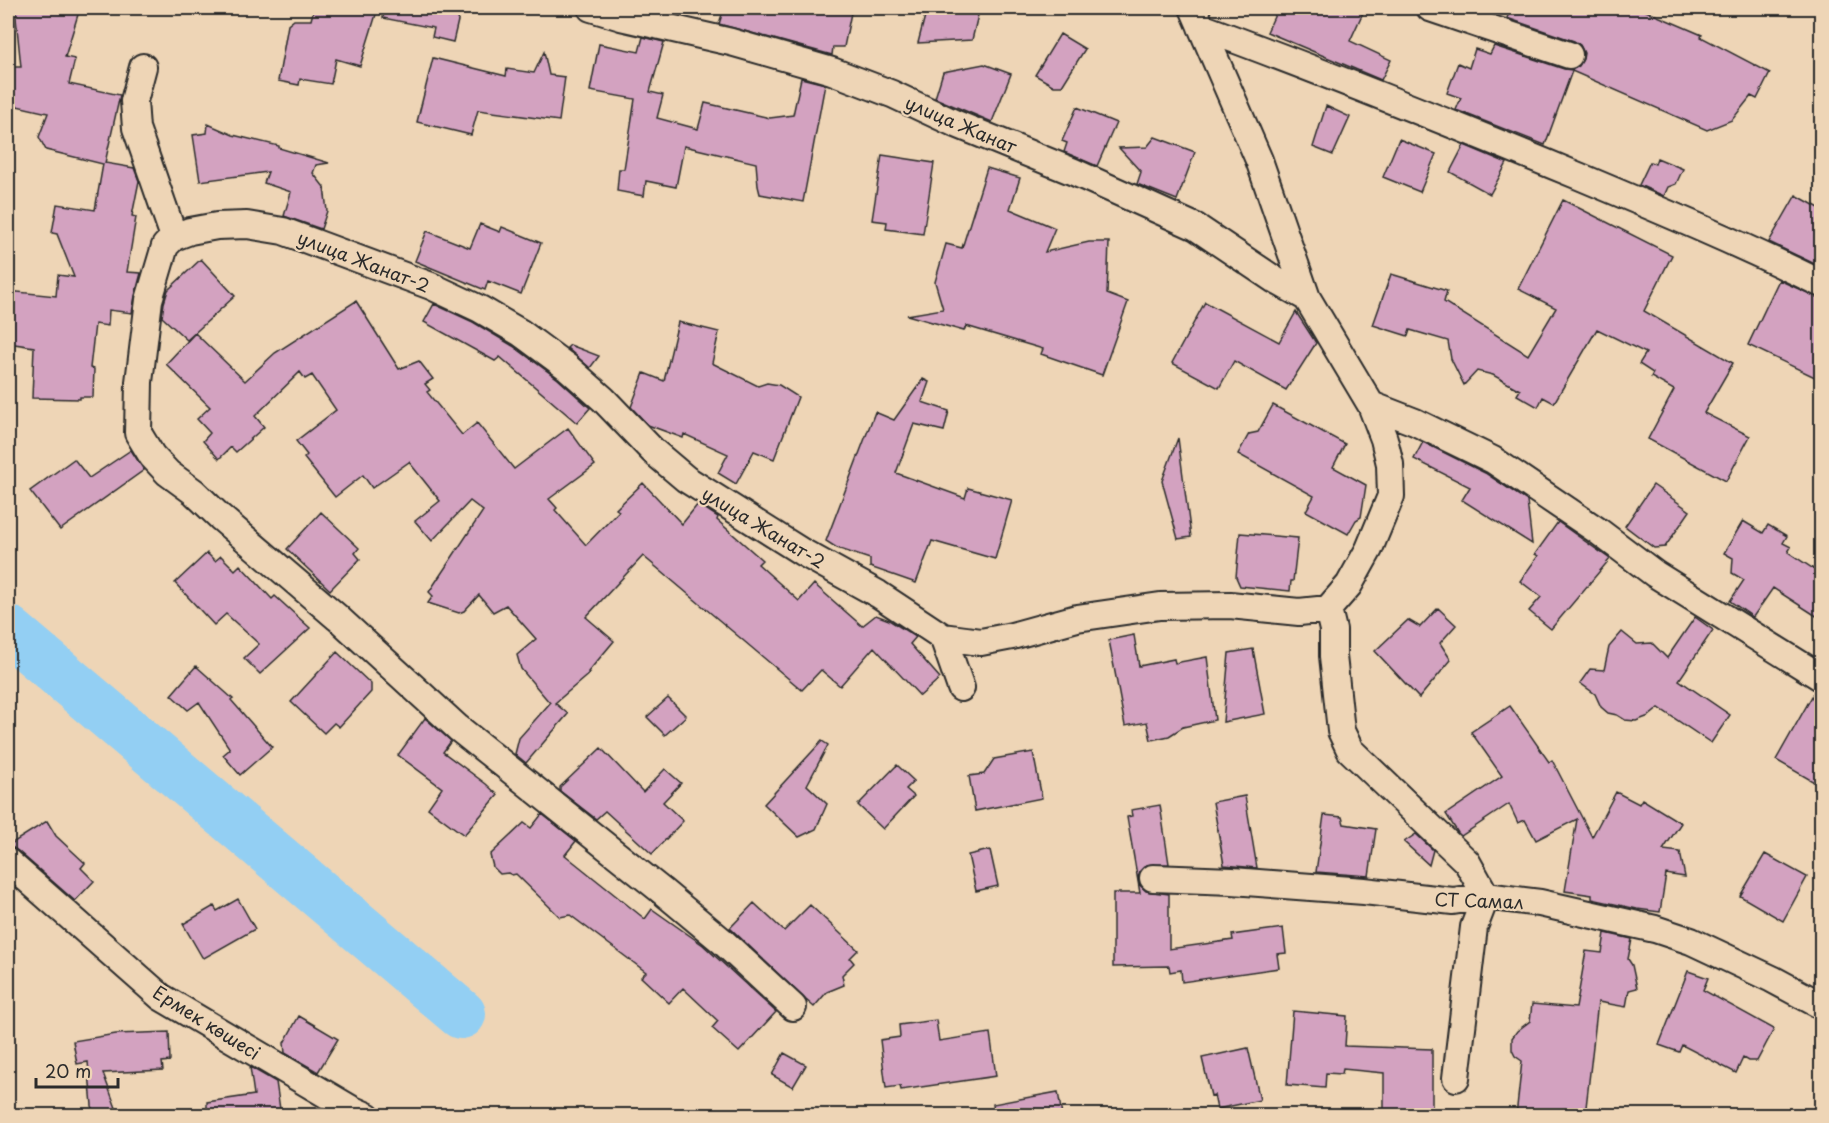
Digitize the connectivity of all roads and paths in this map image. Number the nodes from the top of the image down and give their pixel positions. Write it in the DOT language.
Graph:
graph roads {
  1 [pos="591,8"];
  2 [pos="1430,8"];
  3 [pos="1197,17"];
  4 [pos="1569,55"];
  5 [pos="143,67"];
  6 [pos="174,237"];
  7 [pos="1821,284"];
  8 [pos="1307,298"];
  9 [pos="1371,405"];
  10 [pos="1328,609"];
  11 [pos="943,637"];
  12 [pos="1821,678"];
  13 [pos="961,688"];
  14 [pos="8,862"];
  15 [pos="1152,878"];
  16 [pos="1486,896"];
  17 [pos="1821,1006"];
  18 [pos="793,1007"];
  19 [pos="1456,1078"];
  20 [pos="367,1116"];
  1 -- 8 [label="street, улица Жанат"];
  2 -- 4 [label="street"];
  3 -- 7 [label="street"];
  3 -- 8 [label="street"];
  5 -- 6 [label="street"];
  6 -- 11 [label="street, улица Жанат-2"];
  6 -- 18 [label="street"];
  8 -- 9 [label="street"];
  9 -- 10 [label="street"];
  9 -- 12 [label="street"];
  10 -- 11 [label="street, улица Жанат-2"];
  10 -- 16 [label="street"];
  11 -- 13 [label="street"];
  14 -- 20 [label="street, Ермек көшесі"];
  15 -- 16 [label="street, СТ Самал"];
  16 -- 17 [label="street, СТ Самал"];
  16 -- 19 [label="street"];
}
